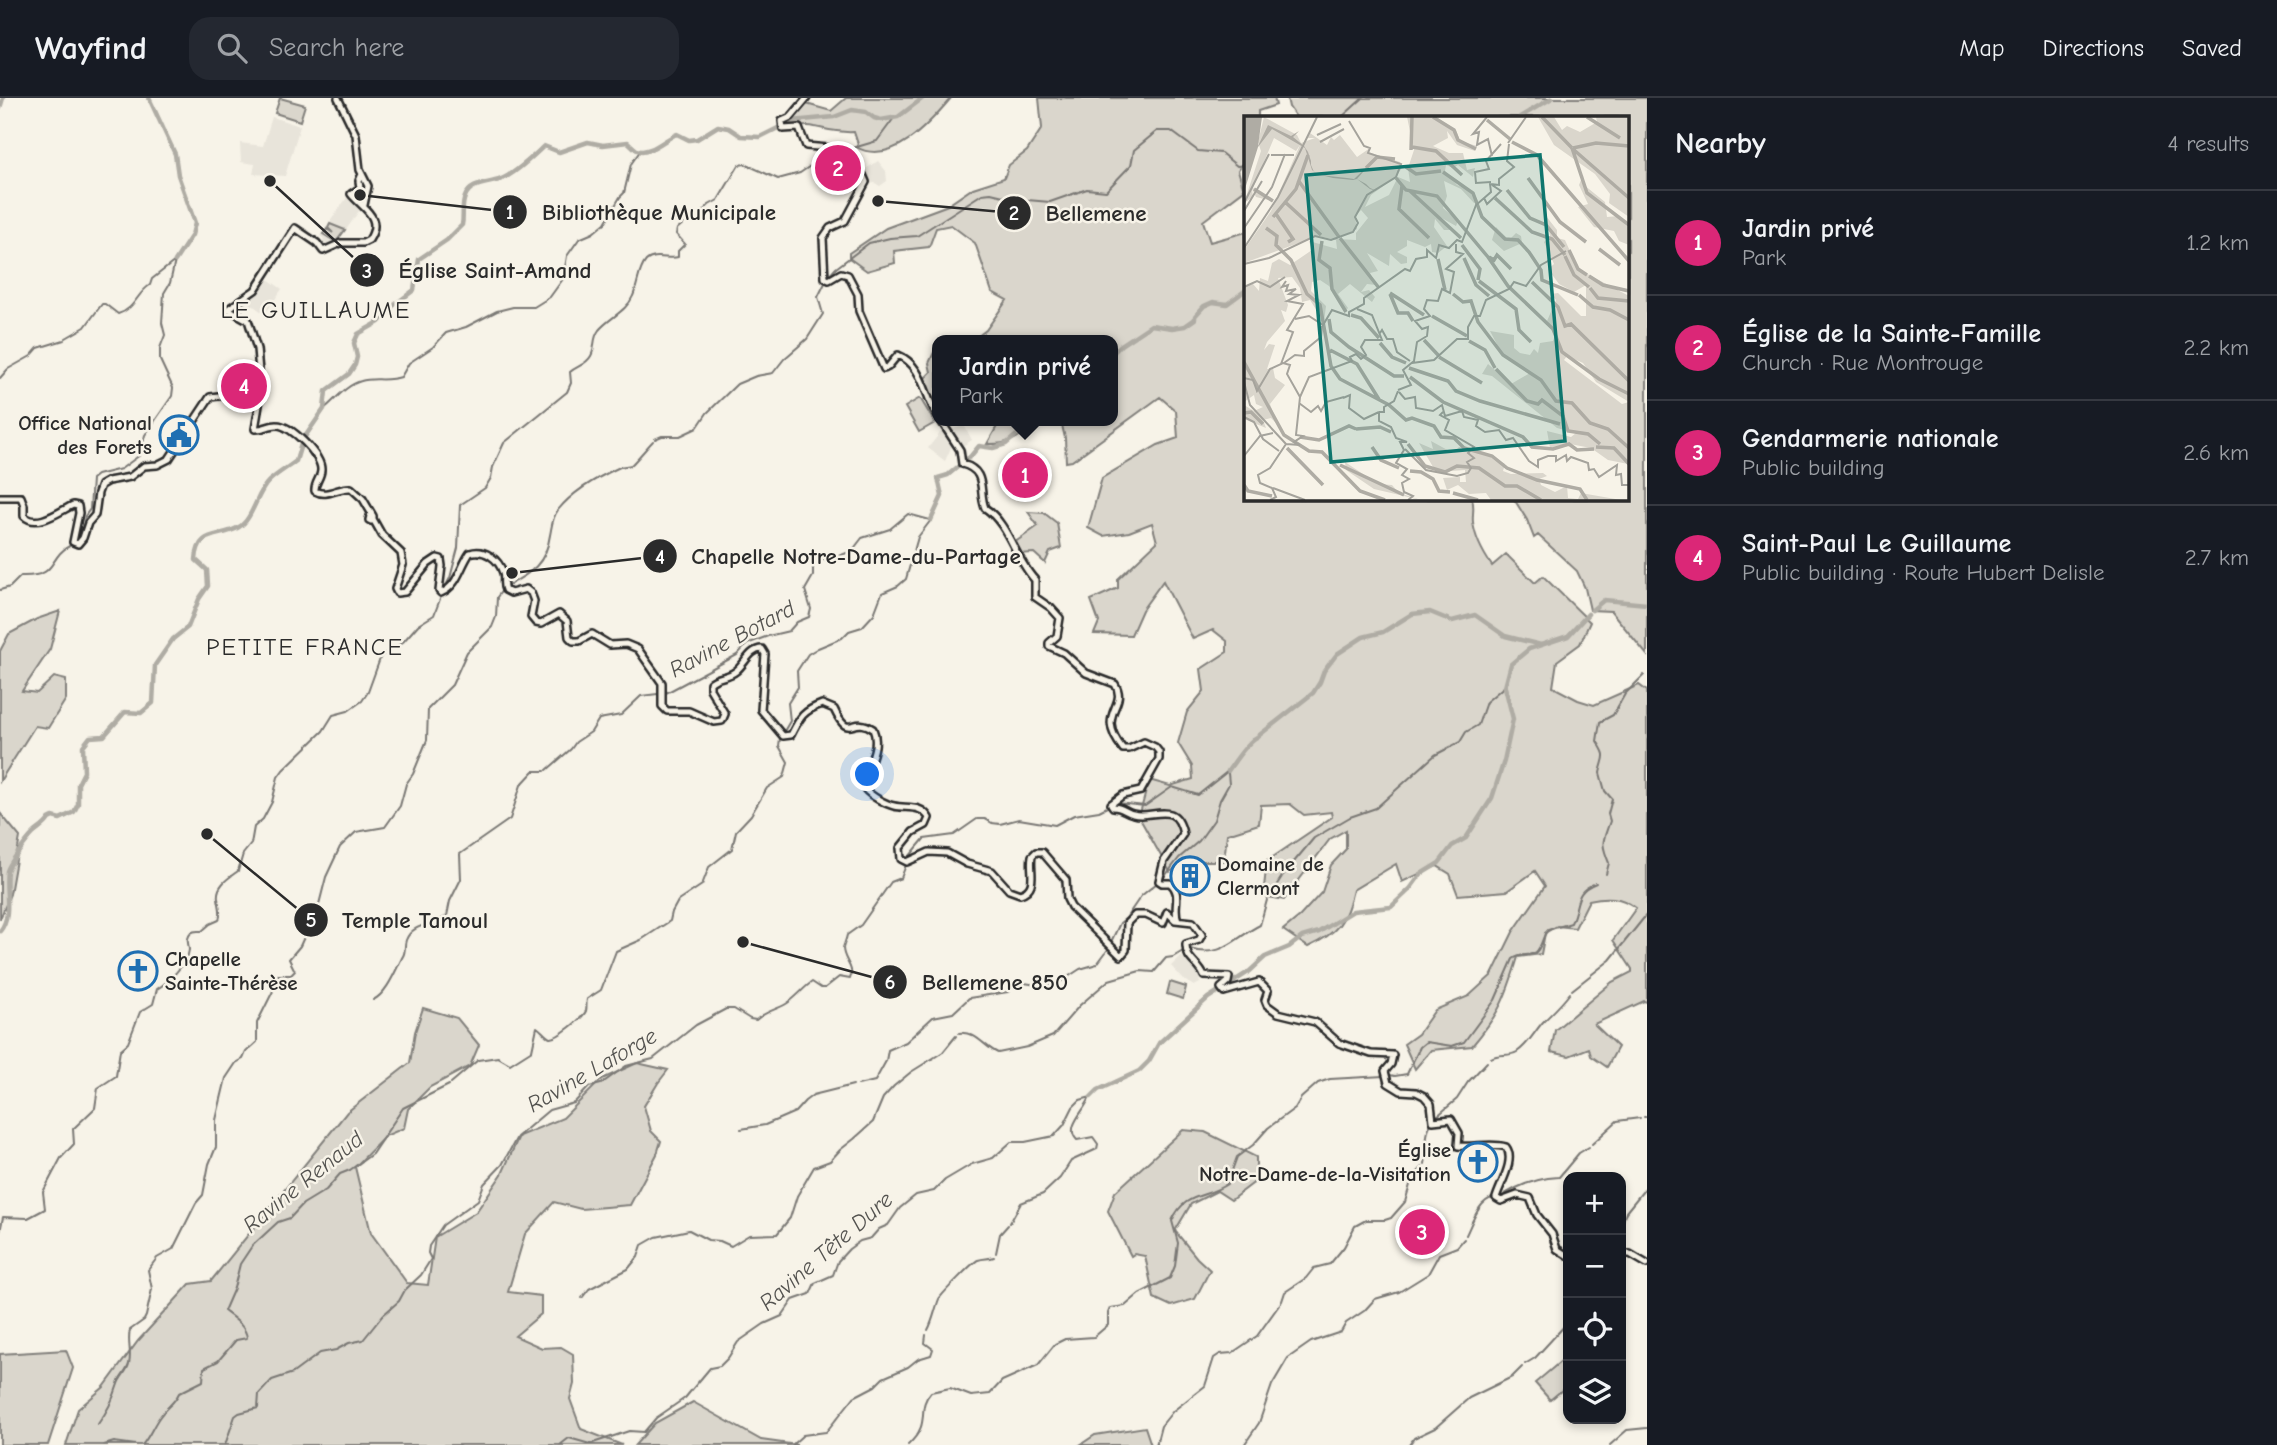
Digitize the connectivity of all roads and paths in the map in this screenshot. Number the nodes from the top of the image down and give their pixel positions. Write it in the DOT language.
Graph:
graph roads {
  1 [pos="338,98"];
  2 [pos="807,98"];
  3 [pos="362,174"];
  4 [pos="364,205"];
  5 [pos="261,400"];
  6 [pos="932,406"];
  7 [pos="944,426"];
  8 [pos="0,497"];
  9 [pos="1178,920"];
  10 [pos="1563,1253"];
  11 [pos="1626,1254"];
  12 [pos="1647,1264"];
  1 -- 3 [label="main road"];
  2 -- 6 [label="main road"];
  3 -- 4 [label="main road"];
  3 -- 4 [label="main road"];
  4 -- 5 [label="main road"];
  5 -- 8 [label="main road"];
  5 -- 9 [label="main road"];
  7 -- 9 [label="main road"];
  9 -- 10 [label="main road"];
  11 -- 12 [label="main road"];
}
